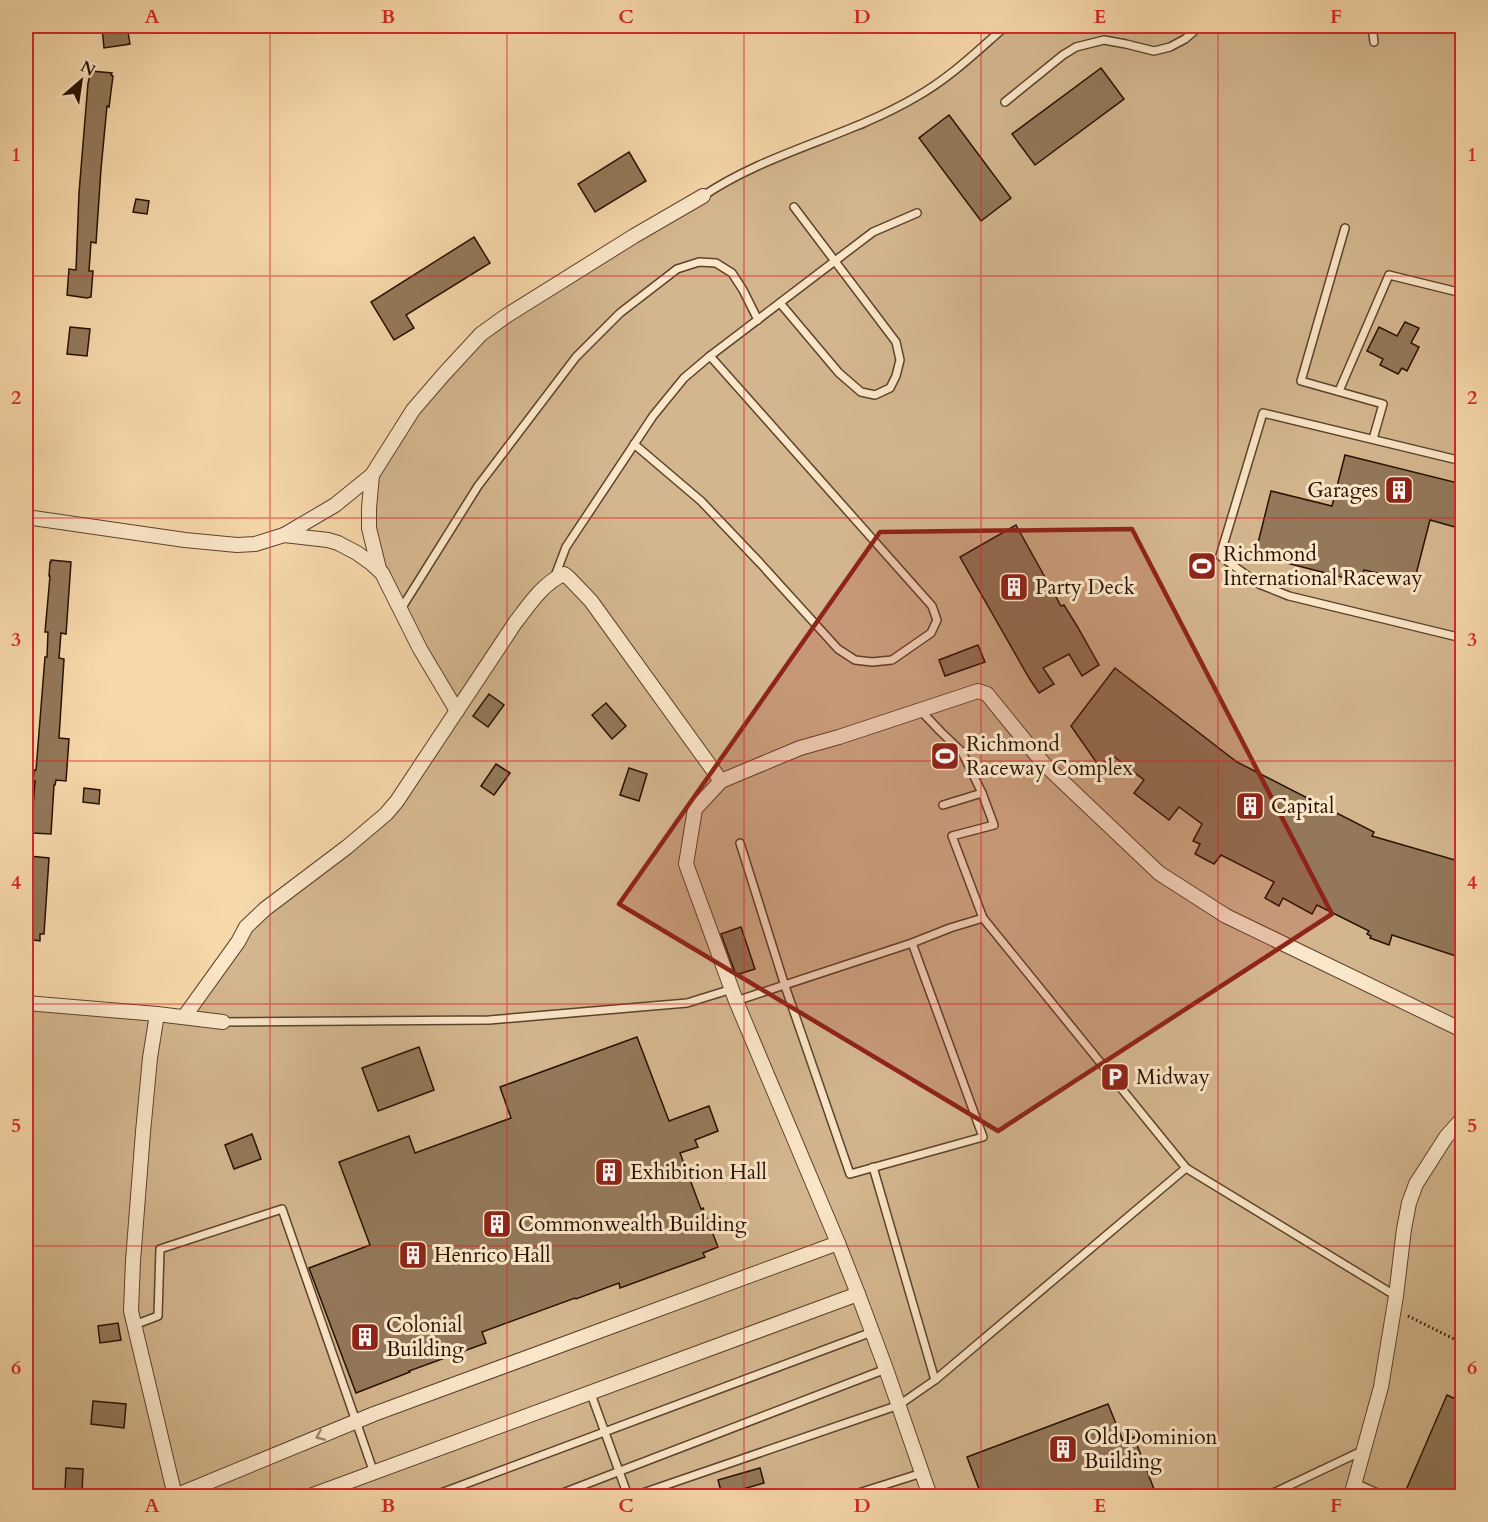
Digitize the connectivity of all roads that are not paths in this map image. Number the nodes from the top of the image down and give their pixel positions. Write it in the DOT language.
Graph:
graph roads {
  1 [pos="1006,26"];
  2 [pos="1200,26"];
  3 [pos="1372,26"];
  4 [pos="1374,42"];
  5 [pos="1005,102"];
  6 [pos="704,196"];
  7 [pos="794,207"];
  8 [pos="917,213"];
  9 [pos="1345,228"];
  10 [pos="835,261"];
  11 [pos="1462,293"];
  12 [pos="780,303"];
  13 [pos="758,320"];
  14 [pos="710,356"];
  15 [pos="1339,392"];
  16 [pos="1373,439"];
  17 [pos="634,444"];
  18 [pos="1462,461"];
  19 [pos="372,475"];
  20 [pos="26,517"];
  21 [pos="284,535"];
  22 [pos="379,569"];
  23 [pos="554,578"];
  24 [pos="401,609"];
  25 [pos="1462,638"];
  26 [pos="920,710"];
  27 [pos="457,711"];
  28 [pos="721,781"];
  29 [pos="982,793"];
  30 [pos="943,805"];
  31 [pos="740,843"];
  32 [pos="983,918"];
  33 [pos="912,943"];
  34 [pos="785,986"];
  35 [pos="734,995"];
  36 [pos="26,1003"];
  37 [pos="157,1014"];
  38 [pos="184,1017"];
  39 [pos="223,1022"];
  40 [pos="1462,1030"];
  41 [pos="1462,1119"];
  42 [pos="873,1167"];
  43 [pos="1186,1168"];
  44 [pos="838,1243"];
  45 [pos="858,1294"];
  46 [pos="1395,1303"];
  47 [pos="134,1325"];
  48 [pos="872,1332"];
  49 [pos="886,1369"];
  50 [pos="935,1380"];
  51 [pos="591,1394"];
  52 [pos="898,1405"];
  53 [pos="356,1421"];
  54 [pos="604,1432"];
  55 [pos="1364,1450"];
  56 [pos="619,1472"];
  57 [pos="374,1473"];
  58 [pos="922,1473"];
  59 [pos="1353,1490"];
  60 [pos="175,1496"];
  61 [pos="310,1497"];
  62 [pos="433,1497"];
  63 [pos="555,1497"];
  64 [pos="628,1497"];
  65 [pos="634,1497"];
  66 [pos="849,1497"];
  67 [pos="930,1497"];
  68 [pos="1267,1497"];
  69 [pos="1384,1497"];
  1 -- 6 [label="lane"];
  2 -- 5 [label="lane"];
  3 -- 4 [label="lane"];
  6 -- 19 [label="street"];
  7 -- 10 [label="lane"];
  8 -- 10 [label="lane"];
  9 -- 15 [label="lane"];
  10 -- 12 [label="lane"];
  10 -- 12 [label="lane"];
  11 -- 15 [label="lane"];
  12 -- 13 [label="lane"];
  13 -- 14 [label="lane"];
  13 -- 24 [label="lane"];
  14 -- 17 [label="lane"];
  14 -- 17 [label="lane"];
  15 -- 16 [label="lane"];
  16 -- 18 [label="lane"];
  16 -- 25 [label="lane"];
  17 -- 23 [label="lane"];
  19 -- 21 [label="street"];
  19 -- 22 [label="street"];
  20 -- 21 [label="street"];
  21 -- 22 [label="street"];
  22 -- 24 [label="street"];
  23 -- 27 [label="street"];
  23 -- 28 [label="street"];
  24 -- 27 [label="street"];
  26 -- 28 [label="street"];
  26 -- 29 [label="lane"];
  26 -- 40 [label="street"];
  27 -- 38 [label="street"];
  28 -- 35 [label="street"];
  29 -- 30 [label="lane"];
  29 -- 32 [label="lane"];
  31 -- 34 [label="lane"];
  32 -- 33 [label="lane"];
  32 -- 43 [label="lane"];
  33 -- 34 [label="lane"];
  33 -- 42 [label="lane"];
  34 -- 35 [label="lane"];
  34 -- 42 [label="lane"];
  35 -- 39 [label="lane"];
  35 -- 44 [label="street"];
  36 -- 37 [label="street"];
  37 -- 38 [label="street"];
  37 -- 47 [label="street"];
  38 -- 39 [label="street"];
  41 -- 46 [label="street"];
  42 -- 50 [label="lane"];
  43 -- 46 [label="lane"];
  43 -- 50 [label="lane"];
  44 -- 45 [label="street"];
  44 -- 53 [label="street"];
  45 -- 48 [label="street"];
  45 -- 51 [label="street"];
  46 -- 55 [label="street"];
  47 -- 53 [label="lane"];
  47 -- 60 [label="street"];
  48 -- 49 [label="street"];
  48 -- 54 [label="lane"];
  49 -- 52 [label="street"];
  49 -- 56 [label="lane"];
  50 -- 52 [label="lane"];
  51 -- 54 [label="lane"];
  51 -- 57 [label="street"];
  52 -- 58 [label="street"];
  52 -- 65 [label="lane"];
  53 -- 57 [label="lane"];
  53 -- 60 [label="street, one-way"];
  54 -- 56 [label="lane"];
  54 -- 62 [label="lane"];
  55 -- 59 [label="street"];
  55 -- 68 [label="lane"];
  56 -- 63 [label="lane"];
  56 -- 64 [label="lane"];
  57 -- 61 [label="street"];
  58 -- 66 [label="lane"];
  58 -- 67 [label="street"];
  59 -- 69 [label="lane"];
}
